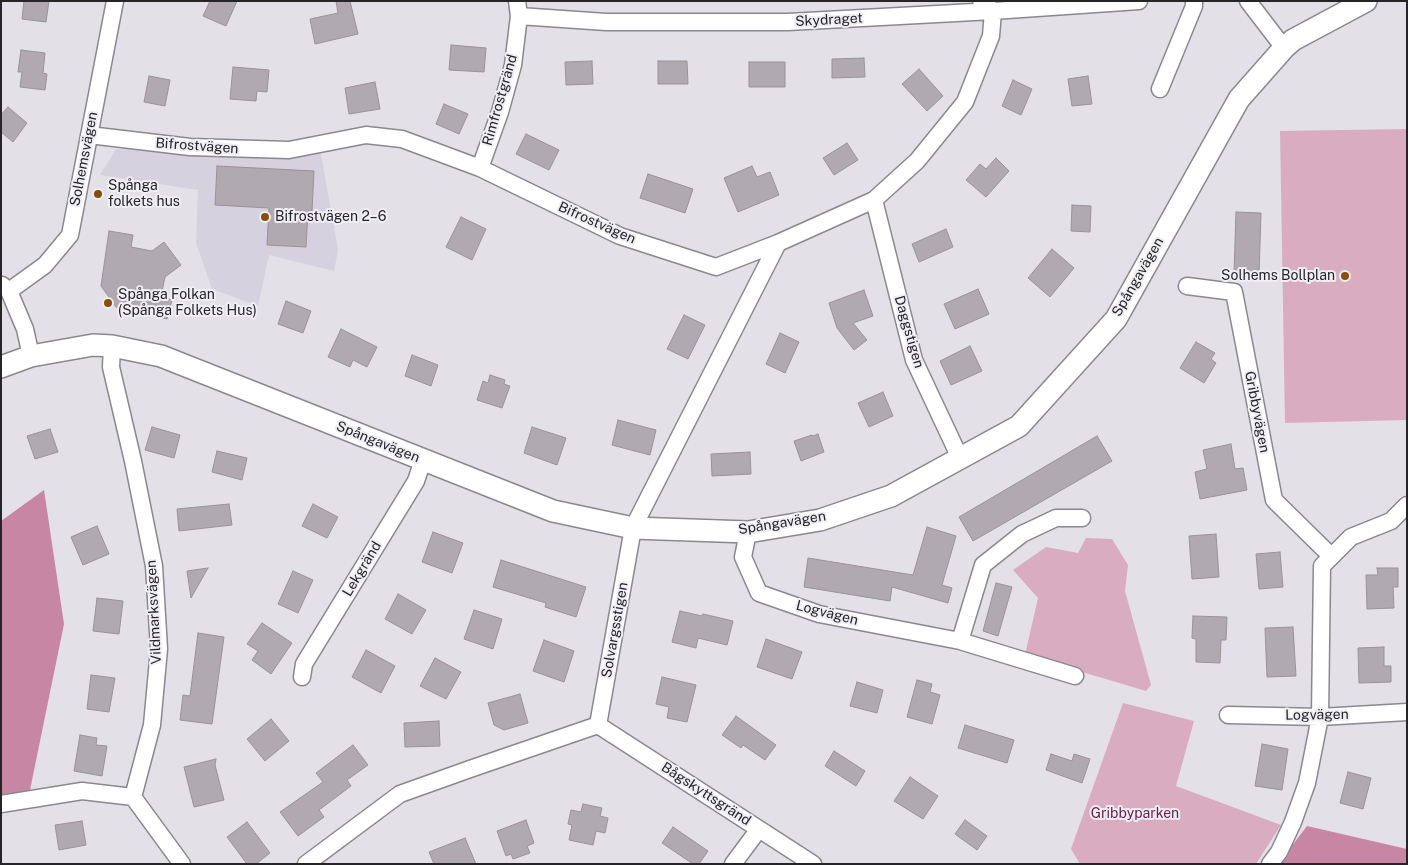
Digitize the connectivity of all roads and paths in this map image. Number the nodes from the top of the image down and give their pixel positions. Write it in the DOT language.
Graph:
graph roads {
  1 [pos="115,1"];
  2 [pos="1139,1"];
  3 [pos="1194,1"];
  4 [pos="1248,1"];
  5 [pos="1366,1"];
  6 [pos="987,6"];
  7 [pos="518,9"];
  8 [pos="1284,48"];
  9 [pos="1160,89"];
  10 [pos="89,135"];
  11 [pos="480,168"];
  12 [pos="874,200"];
  13 [pos="778,243"];
  14 [pos="1187,286"];
  15 [pos="5,288"];
  16 [pos="112,346"];
  17 [pos="31,356"];
  18 [pos="1,367"];
  19 [pos="960,458"];
  20 [pos="423,460"];
  21 [pos="1407,506"];
  22 [pos="1082,518"];
  23 [pos="633,528"];
  24 [pos="748,532"];
  25 [pos="1331,556"];
  26 [pos="960,641"];
  27 [pos="1075,676"];
  28 [pos="302,677"];
  29 [pos="1407,712"];
  30 [pos="1228,714"];
  31 [pos="1320,716"];
  32 [pos="598,725"];
  33 [pos="133,797"];
  34 [pos="1,804"];
  35 [pos="759,829"];
  36 [pos="182,864"];
  37 [pos="306,864"];
  38 [pos="733,864"];
  39 [pos="813,864"];
  40 [pos="1270,864"];
  1 -- 10 [label="street, Solhemsvägen"];
  2 -- 6 [label="street, Skydraget"];
  3 -- 9 [label="street"];
  4 -- 8 [label="street"];
  5 -- 8 [label="street, Spångavägen"];
  6 -- 7 [label="street, Skydraget"];
  6 -- 12 [label="street, Bifrostvägen"];
  7 -- 11 [label="street, Rimfrostgränd"];
  8 -- 19 [label="street, Spångavägen"];
  10 -- 11 [label="street, Bifrostvägen"];
  10 -- 15 [label="street, Solhemsvägen"];
  11 -- 13 [label="street, Bifrostvägen"];
  12 -- 13 [label="street, Bifrostvägen"];
  12 -- 19 [label="street, Daggstigen"];
  13 -- 23 [label="street, Solvargsstigen"];
  14 -- 25 [label="street, Gribbyvägen"];
  15 -- 17 [label="street"];
  16 -- 17 [label="street, Spångavägen"];
  16 -- 20 [label="street, Spångavägen"];
  16 -- 33 [label="street, Vildmarksvägen"];
  17 -- 18 [label="street, Spångavägen"];
  19 -- 24 [label="street, Spångavägen"];
  20 -- 23 [label="street, Spångavägen"];
  20 -- 28 [label="street, Lekgränd"];
  21 -- 25 [label="street"];
  22 -- 26 [label="street"];
  23 -- 24 [label="street, Spångavägen"];
  23 -- 32 [label="street, Solvargsstigen"];
  24 -- 26 [label="street, Logvägen"];
  25 -- 31 [label="street"];
  26 -- 27 [label="street, Logvägen"];
  29 -- 31 [label="street, Logvägen"];
  30 -- 31 [label="street, Logvägen"];
  31 -- 40 [label="street"];
  32 -- 35 [label="street, Bågskyttsgränd"];
  32 -- 37 [label="street"];
  33 -- 34 [label="street"];
  33 -- 36 [label="street"];
  35 -- 38 [label="street"];
  35 -- 39 [label="street, Bågskyttsgränd"];
}
